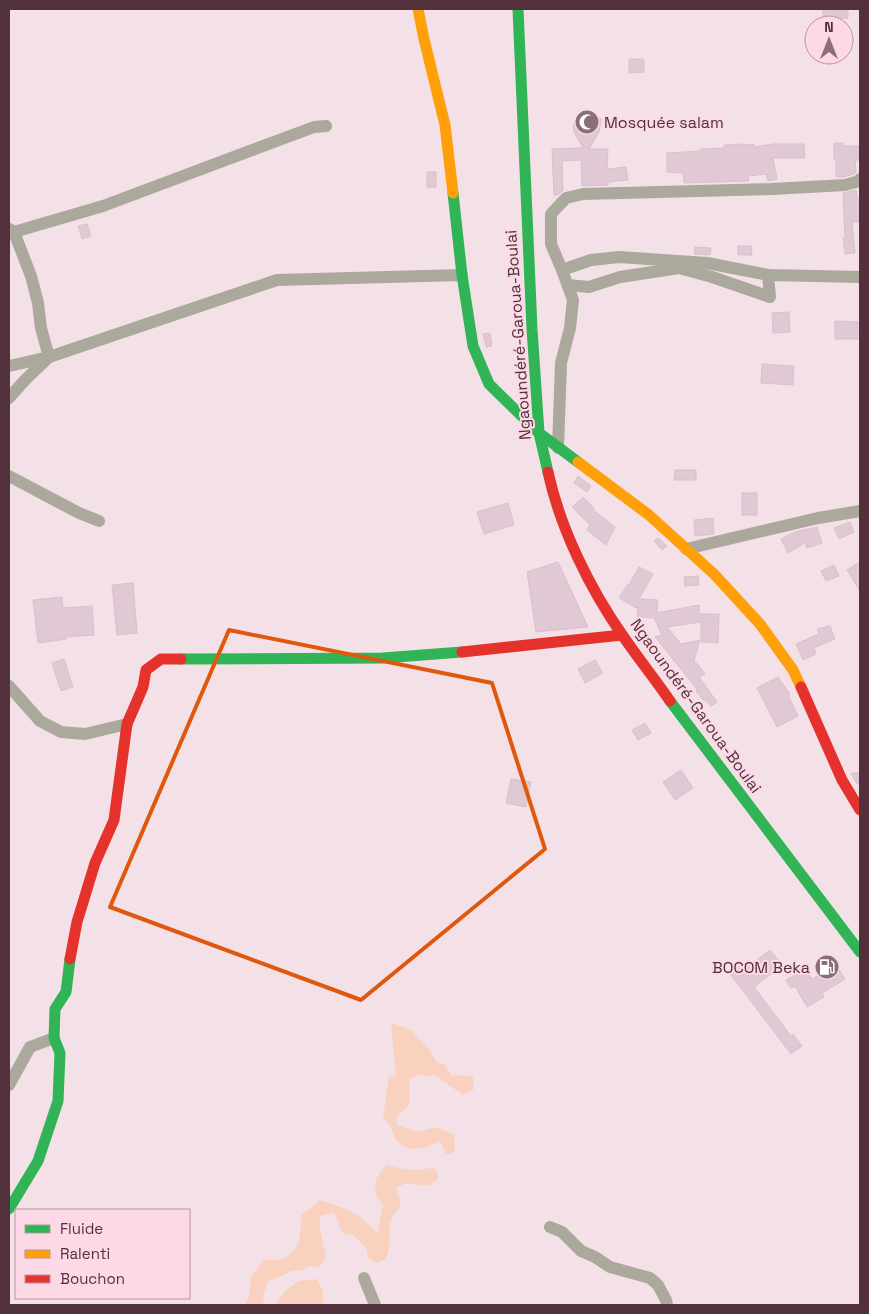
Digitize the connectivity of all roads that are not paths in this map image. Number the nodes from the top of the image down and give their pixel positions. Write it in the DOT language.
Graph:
graph roads {
  1 [pos="418,9"];
  2 [pos="518,9"];
  3 [pos="326,126"];
  4 [pos="860,179"];
  5 [pos="11,230"];
  6 [pos="562,270"];
  7 [pos="462,275"];
  8 [pos="768,275"];
  9 [pos="860,277"];
  10 [pos="568,285"];
  11 [pos="49,357"];
  12 [pos="9,366"];
  13 [pos="9,398"];
  14 [pos="539,433"];
  15 [pos="558,448"];
  16 [pos="9,476"];
  17 [pos="860,511"];
  18 [pos="100,521"];
  19 [pos="686,549"];
  20 [pos="622,635"];
  21 [pos="9,686"];
  22 [pos="127,724"];
  23 [pos="860,810"];
  24 [pos="860,952"];
  25 [pos="54,1038"];
  26 [pos="9,1085"];
  27 [pos="9,1209"];
  28 [pos="550,1227"];
  29 [pos="364,1278"];
  30 [pos="375,1305"];
  31 [pos="666,1305"];
  1 -- 7 [label="main road"];
  2 -- 14 [label="main road, Ngaoundéré-Garoua-Boulai"];
  3 -- 5 [label="street"];
  4 -- 6 [label="street"];
  5 -- 11 [label="street"];
  6 -- 8 [label="street"];
  6 -- 10 [label="street"];
  7 -- 11 [label="street"];
  7 -- 14 [label="main road"];
  8 -- 9 [label="street"];
  8 -- 10 [label="street"];
  10 -- 15 [label="street"];
  11 -- 12 [label="street"];
  11 -- 13 [label="street"];
  14 -- 15 [label="main road"];
  14 -- 20 [label="main road, Ngaoundéré-Garoua-Boulai"];
  15 -- 19 [label="main road"];
  16 -- 18 [label="street"];
  17 -- 19 [label="street"];
  19 -- 23 [label="main road"];
  20 -- 22 [label="main road"];
  20 -- 24 [label="main road, Ngaoundéré-Garoua-Boulai"];
  21 -- 22 [label="street"];
  22 -- 25 [label="main road"];
  25 -- 26 [label="street"];
  25 -- 27 [label="main road"];
  28 -- 31 [label="street"];
  29 -- 30 [label="street"];
}
